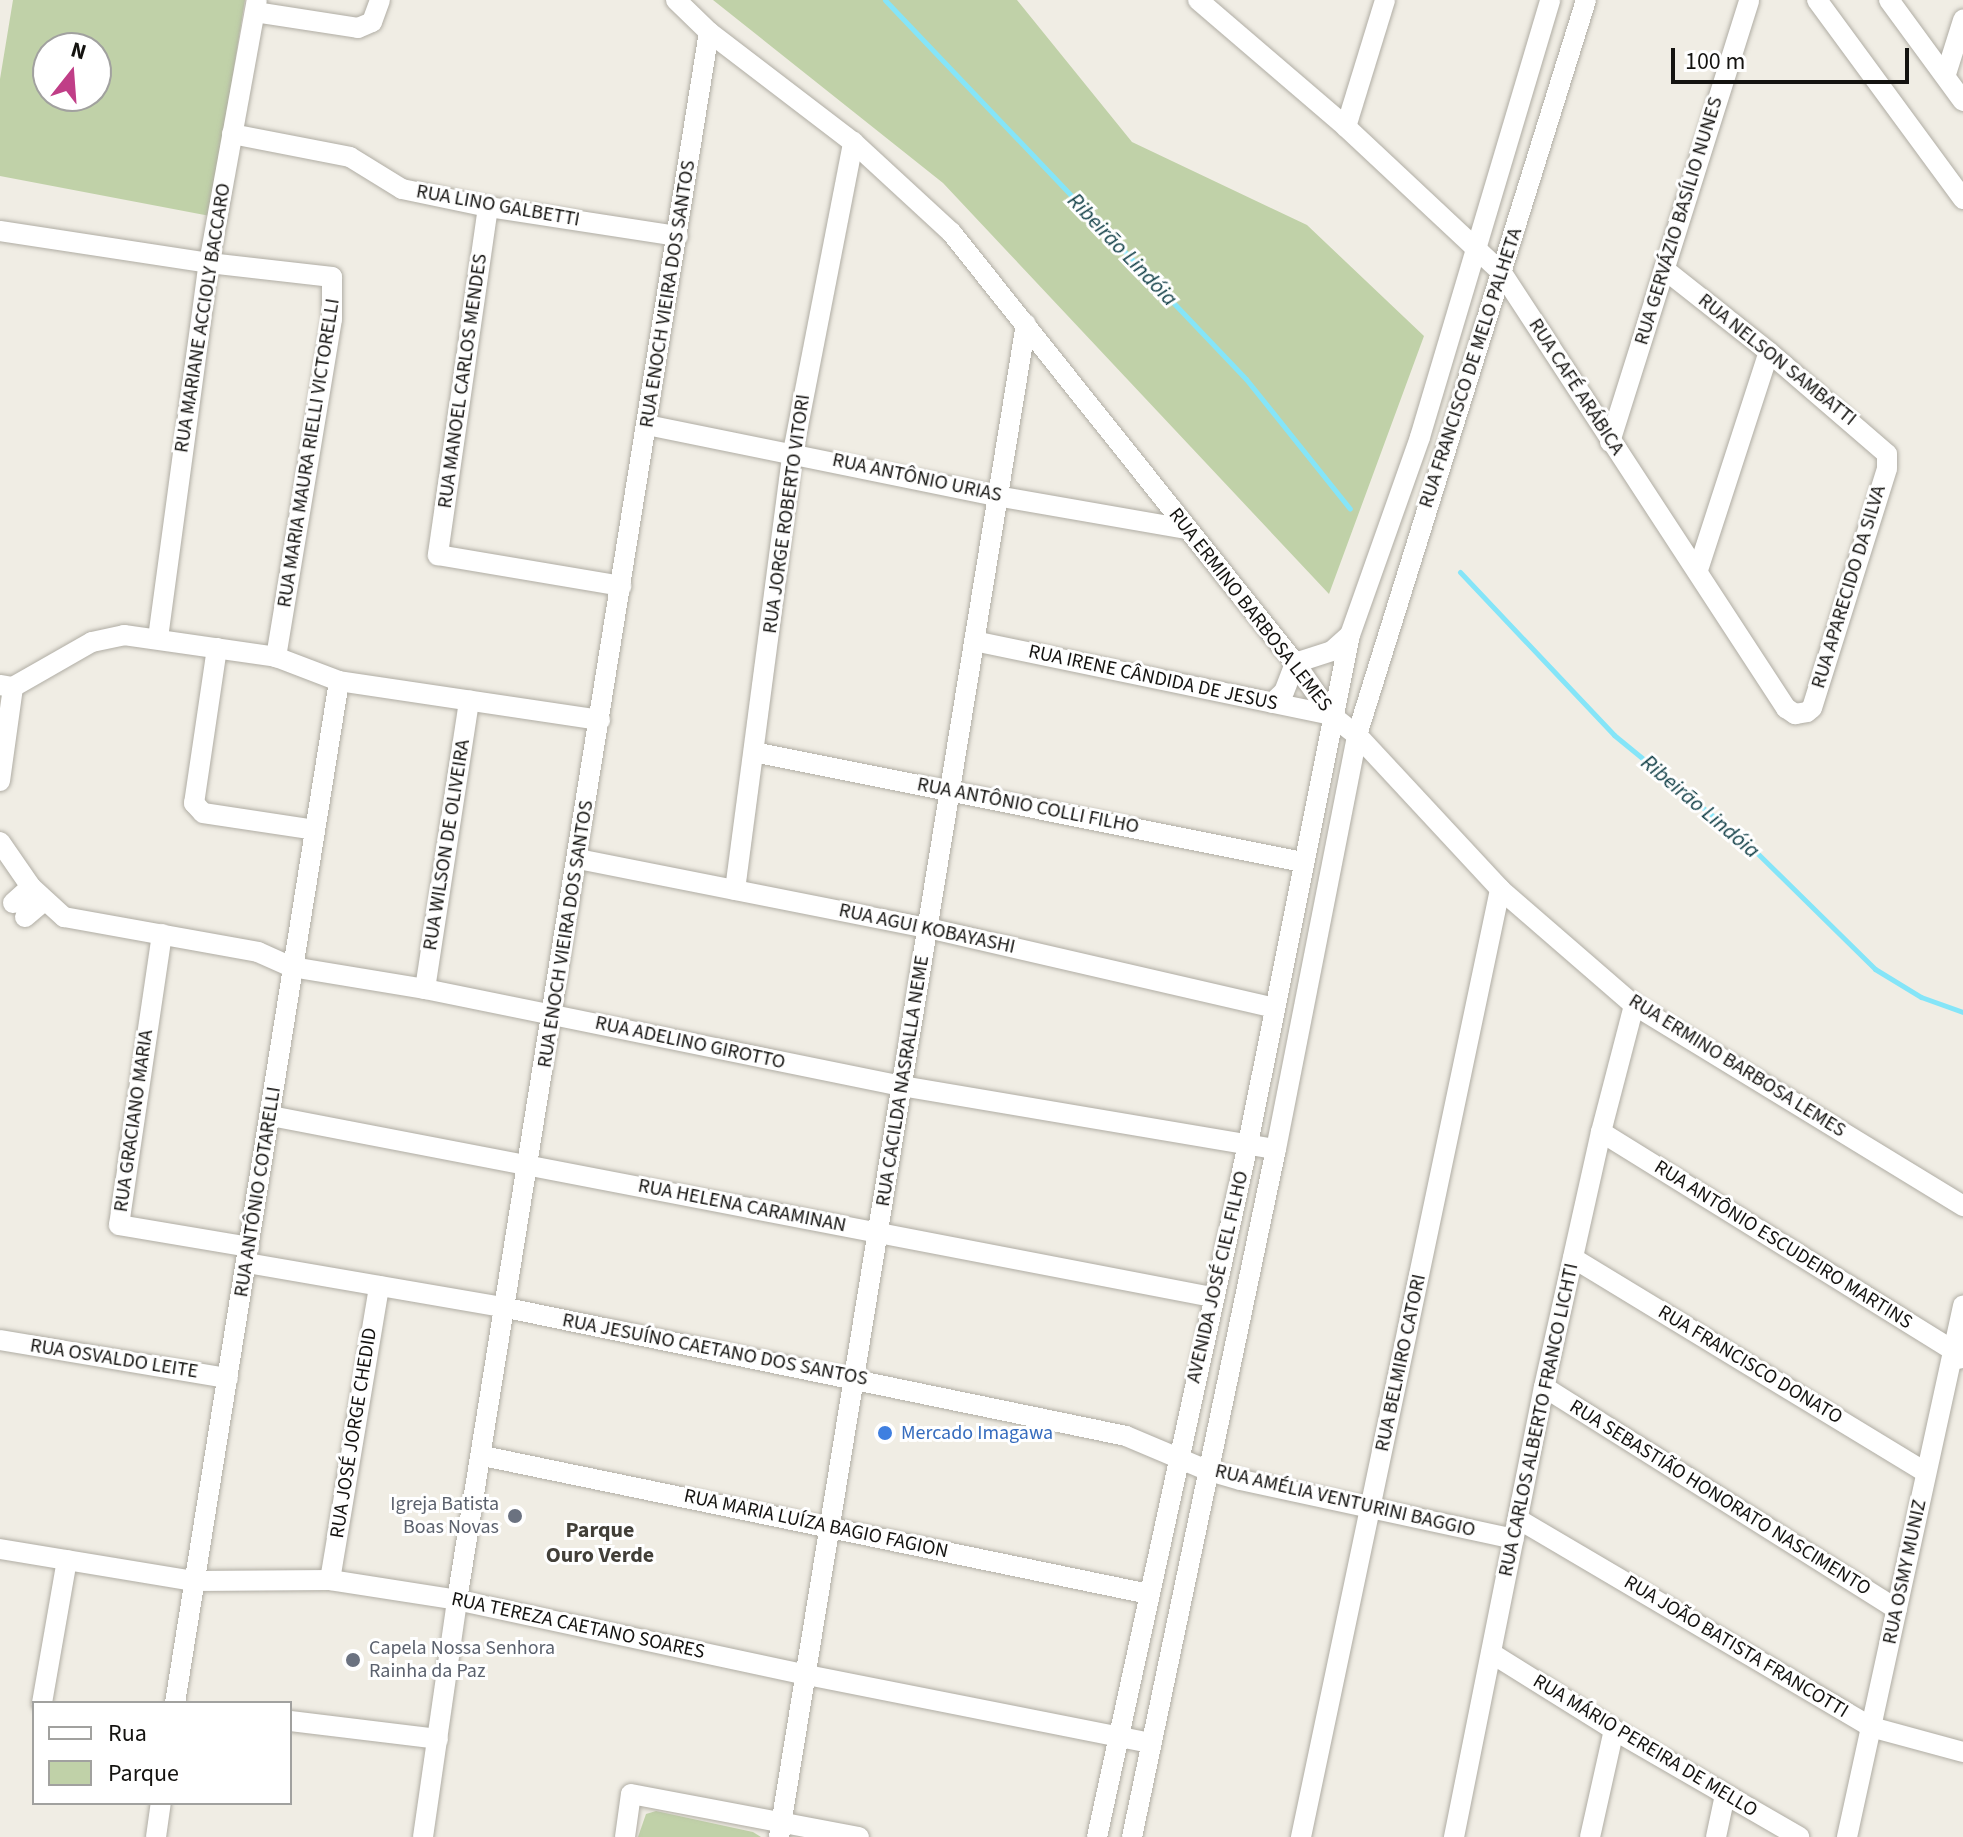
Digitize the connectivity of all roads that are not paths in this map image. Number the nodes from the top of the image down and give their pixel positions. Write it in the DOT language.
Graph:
graph roads {
  1 [pos="380,0"];
  2 [pos="676,0"];
  3 [pos="1198,0"];
  4 [pos="1385,0"];
  5 [pos="1550,0"];
  6 [pos="1586,0"];
  7 [pos="1749,0"];
  8 [pos="1889,0"];
  9 [pos="1822,2"];
  10 [pos="256,6"];
  11 [pos="1216,8"];
  12 [pos="1963,20"];
  13 [pos="709,32"];
  14 [pos="1954,63"];
  15 [pos="1963,101"];
  16 [pos="1346,127"];
  17 [pos="232,134"];
  18 [pos="853,142"];
  19 [pos="1963,199"];
  20 [pos="488,207"];
  21 [pos="0,231"];
  22 [pos="678,236"];
  23 [pos="1478,247"];
  24 [pos="209,263"];
  25 [pos="1664,269"];
  26 [pos="1502,273"];
  27 [pos="1026,324"];
  28 [pos="1769,352"];
  29 [pos="647,425"];
  30 [pos="1610,442"];
  31 [pos="793,452"];
  32 [pos="1887,454"];
  33 [pos="997,496"];
  34 [pos="1186,529"];
  35 [pos="1698,570"];
  36 [pos="621,586"];
  37 [pos="1350,635"];
  38 [pos="158,638"];
  39 [pos="974,641"];
  40 [pos="217,648"];
  41 [pos="276,657"];
  42 [pos="1295,663"];
  43 [pos="339,681"];
  44 [pos="6,686"];
  45 [pos="469,700"];
  46 [pos="1272,703"];
  47 [pos="1801,714"];
  48 [pos="1331,715"];
  49 [pos="600,720"];
  50 [pos="1357,735"];
  51 [pos="754,752"];
  52 [pos="0,781"];
  53 [pos="949,789"];
  54 [pos="315,830"];
  55 [pos="0,842"];
  56 [pos="578,859"];
  57 [pos="1302,862"];
  58 [pos="1500,889"];
  59 [pos="735,890"];
  60 [pos="38,894"];
  61 [pos="19,910"];
  62 [pos="928,928"];
  63 [pos="162,934"];
  64 [pos="292,967"];
  65 [pos="425,989"];
  66 [pos="1634,1005"];
  67 [pos="1274,1008"];
  68 [pos="553,1015"];
  69 [pos="902,1086"];
  70 [pos="271,1116"];
  71 [pos="1601,1132"];
  72 [pos="1248,1144"];
  73 [pos="1276,1149"];
  74 [pos="530,1164"];
  75 [pos="1963,1206"];
  76 [pos="878,1233"];
  77 [pos="248,1255"];
  78 [pos="1573,1258"];
  79 [pos="379,1286"];
  80 [pos="1212,1297"];
  81 [pos="1963,1306"];
  82 [pos="507,1308"];
  83 [pos="0,1340"];
  84 [pos="1958,1356"];
  85 [pos="228,1378"];
  86 [pos="855,1378"];
  87 [pos="1544,1387"];
  88 [pos="483,1456"];
  89 [pos="1177,1458"];
  90 [pos="1209,1471"];
  91 [pos="1926,1473"];
  92 [pos="1370,1508"];
  93 [pos="830,1526"];
  94 [pos="1516,1529"];
  95 [pos="0,1549"];
  96 [pos="67,1560"];
  97 [pos="330,1580"];
  98 [pos="194,1581"];
  99 [pos="1149,1594"];
  100 [pos="457,1600"];
  101 [pos="1897,1609"];
  102 [pos="1491,1653"];
  103 [pos="807,1675"];
  104 [pos="42,1701"];
  105 [pos="175,1701"];
  106 [pos="292,1721"];
  107 [pos="1871,1727"];
  108 [pos="1614,1730"];
  109 [pos="1119,1736"];
  110 [pos="438,1739"];
  111 [pos="1151,1743"];
  112 [pos="1963,1752"];
  113 [pos="1725,1795"];
  114 [pos="161,1805"];
  115 [pos="780,1830"];
  116 [pos="156,1837"];
  117 [pos="423,1837"];
  118 [pos="625,1837"];
  119 [pos="859,1837"];
  120 [pos="1097,1837"];
  121 [pos="1132,1837"];
  122 [pos="1301,1837"];
  123 [pos="1454,1837"];
  124 [pos="1590,1837"];
  125 [pos="1716,1837"];
  126 [pos="1799,1837"];
  127 [pos="1847,1837"];
  1 -- 10 [label="street"];
  2 -- 13 [label="street, RUA ERMINO BARBOSA LEMES"];
  3 -- 11 [label="street, RUA CAFÉ ARÁBICA"];
  4 -- 16 [label="street"];
  5 -- 23 [label="street, RUA FRANCISCO DE MELO PALHETA"];
  6 -- 26 [label="street, RUA FRANCISCO DE MELO PALHETA"];
  7 -- 25 [label="street, RUA GERVÁZIO BASÍLIO NUNES"];
  8 -- 14 [label="street"];
  9 -- 19 [label="street"];
  10 -- 17 [label="street, RUA MARIANE ACCIOLY BACCARO"];
  11 -- 16 [label="street, RUA CAFÉ ARÁBICA"];
  12 -- 14 [label="street"];
  13 -- 18 [label="street, RUA ERMINO BARBOSA LEMES"];
  13 -- 22 [label="street, RUA ENOCH VIEIRA DOS SANTOS"];
  14 -- 15 [label="street"];
  16 -- 23 [label="street, RUA CAFÉ ARÁBICA"];
  17 -- 20 [label="street, RUA LINO GALBETTI"];
  17 -- 24 [label="street, RUA MARIANE ACCIOLY BACCARO"];
  18 -- 27 [label="street, RUA ERMINO BARBOSA LEMES"];
  18 -- 31 [label="street, RUA JORGE ROBERTO VITORI"];
  20 -- 22 [label="street, RUA LINO GALBETTI"];
  20 -- 36 [label="street, RUA MANOEL CARLOS MENDES"];
  21 -- 24 [label="street"];
  22 -- 29 [label="street, RUA ENOCH VIEIRA DOS SANTOS"];
  23 -- 26 [label="street, RUA CAFÉ ARÁBICA"];
  23 -- 37 [label="street, RUA FRANCISCO DE MELO PALHETA"];
  24 -- 38 [label="street, RUA MARIANE ACCIOLY BACCARO"];
  24 -- 41 [label="street, RUA MARIA MAURA RIELLI VICTORELLI"];
  25 -- 28 [label="street, RUA NELSON SAMBATTI"];
  25 -- 30 [label="street, RUA GERVÁZIO BASÍLIO NUNES"];
  26 -- 30 [label="street, RUA CAFÉ ARÁBICA"];
  26 -- 50 [label="street, RUA FRANCISCO DE MELO PALHETA"];
  27 -- 33 [label="street, RUA CACILDA NASRALLA NEME"];
  27 -- 34 [label="street, RUA ERMINO BARBOSA LEMES"];
  28 -- 32 [label="street, RUA NELSON SAMBATTI"];
  28 -- 35 [label="street"];
  29 -- 31 [label="street, RUA ANTÔNIO URIAS"];
  29 -- 36 [label="street, RUA ENOCH VIEIRA DOS SANTOS"];
  30 -- 35 [label="street, RUA CAFÉ ARÁBICA"];
  31 -- 33 [label="street, RUA ANTÔNIO URIAS"];
  31 -- 51 [label="street, RUA JORGE ROBERTO VITORI"];
  32 -- 47 [label="street, RUA APARECIDO DA SILVA"];
  33 -- 34 [label="street, RUA ANTÔNIO URIAS"];
  33 -- 39 [label="street, RUA CACILDA NASRALLA NEME"];
  34 -- 42 [label="street, RUA ERMINO BARBOSA LEMES"];
  35 -- 47 [label="street, RUA CAFÉ ARÁBICA"];
  36 -- 49 [label="street, RUA ENOCH VIEIRA DOS SANTOS"];
  37 -- 42 [label="street"];
  37 -- 48 [label="street, RUA FRANCISCO DE MELO PALHETA"];
  38 -- 40 [label="street"];
  38 -- 44 [label="street"];
  39 -- 46 [label="street, RUA IRENE CÂNDIDA DE JESUS"];
  39 -- 53 [label="street, RUA CACILDA NASRALLA NEME"];
  40 -- 41 [label="street"];
  40 -- 54 [label="street"];
  41 -- 43 [label="street"];
  42 -- 46 [label="street"];
  42 -- 48 [label="street, RUA ERMINO BARBOSA LEMES"];
  43 -- 45 [label="street"];
  43 -- 54 [label="street, RUA ANTÔNIO COTARELLI"];
  44 -- 52 [label="street"];
  45 -- 49 [label="street"];
  45 -- 65 [label="street, RUA WILSON DE OLIVEIRA"];
  46 -- 48 [label="street, RUA IRENE CÂNDIDA DE JESUS"];
  48 -- 50 [label="street, RUA ERMINO BARBOSA LEMES"];
  48 -- 57 [label="street, AVENIDA JOSÉ CIEL FILHO"];
  49 -- 56 [label="street, RUA ENOCH VIEIRA DOS SANTOS"];
  50 -- 58 [label="street, RUA ERMINO BARBOSA LEMES"];
  50 -- 73 [label="street, AVENIDA JOSÉ CIEL FILHO"];
  51 -- 53 [label="street, RUA ANTÔNIO COLLI FILHO"];
  51 -- 59 [label="street, RUA JORGE ROBERTO VITORI"];
  53 -- 57 [label="street, RUA ANTÔNIO COLLI FILHO"];
  53 -- 62 [label="street, RUA CACILDA NASRALLA NEME"];
  54 -- 64 [label="street, RUA ANTÔNIO COTARELLI"];
  55 -- 60 [label="street, RUA ADELINO GIROTTO"];
  56 -- 59 [label="street, RUA AGUI KOBAYASHI"];
  56 -- 68 [label="street, RUA ENOCH VIEIRA DOS SANTOS"];
  57 -- 67 [label="street, AVENIDA JOSÉ CIEL FILHO"];
  58 -- 66 [label="street, RUA ERMINO BARBOSA LEMES"];
  58 -- 92 [label="street, RUA BELMIRO CATORI"];
  59 -- 62 [label="street, RUA AGUI KOBAYASHI"];
  60 -- 61 [label="street"];
  60 -- 63 [label="street, RUA ADELINO GIROTTO"];
  62 -- 67 [label="street, RUA AGUI KOBAYASHI"];
  62 -- 69 [label="street, RUA CACILDA NASRALLA NEME"];
  63 -- 64 [label="street, RUA ADELINO GIROTTO"];
  63 -- 77 [label="street, RUA GRACIANO MARIA"];
  64 -- 65 [label="street, RUA ADELINO GIROTTO"];
  64 -- 70 [label="street, RUA ANTÔNIO COTARELLI"];
  65 -- 68 [label="street, RUA ADELINO GIROTTO"];
  66 -- 71 [label="street, RUA CARLOS ALBERTO FRANCO LICHTI"];
  66 -- 75 [label="street, RUA ERMINO BARBOSA LEMES"];
  67 -- 72 [label="street, AVENIDA JOSÉ CIEL FILHO"];
  68 -- 69 [label="street, RUA ADELINO GIROTTO"];
  68 -- 74 [label="street, RUA ENOCH VIEIRA DOS SANTOS"];
  69 -- 72 [label="street, RUA ADELINO GIROTTO"];
  69 -- 76 [label="street, RUA CACILDA NASRALLA NEME"];
  70 -- 74 [label="street, RUA HELENA CARAMINAN"];
  70 -- 77 [label="street, RUA ANTÔNIO COTARELLI"];
  71 -- 78 [label="street, RUA CARLOS ALBERTO FRANCO LICHTI"];
  71 -- 84 [label="street, RUA ANTÔNIO ESCUDEIRO MARTINS"];
  72 -- 73 [label="street, RUA ADELINO GIROTTO"];
  72 -- 80 [label="street, AVENIDA JOSÉ CIEL FILHO"];
  73 -- 90 [label="street, AVENIDA JOSÉ CIEL FILHO"];
  74 -- 76 [label="street, RUA HELENA CARAMINAN"];
  74 -- 82 [label="street, RUA ENOCH VIEIRA DOS SANTOS"];
  76 -- 80 [label="street, RUA HELENA CARAMINAN"];
  76 -- 86 [label="street, RUA CACILDA NASRALLA NEME"];
  77 -- 79 [label="street, RUA JESUÍNO CAETANO DOS SANTOS"];
  77 -- 85 [label="street, RUA ANTÔNIO COTARELLI"];
  78 -- 87 [label="street, RUA CARLOS ALBERTO FRANCO LICHTI"];
  78 -- 91 [label="street, RUA FRANCISCO DONATO"];
  79 -- 82 [label="street, RUA JESUÍNO CAETANO DOS SANTOS"];
  79 -- 97 [label="street, RUA JOSÉ JORGE CHEDID"];
  80 -- 89 [label="street, AVENIDA JOSÉ CIEL FILHO"];
  81 -- 84 [label="street, RUA OSMY MUNIZ"];
  82 -- 86 [label="street, RUA JESUÍNO CAETANO DOS SANTOS"];
  82 -- 88 [label="street, RUA ENOCH VIEIRA DOS SANTOS"];
  83 -- 85 [label="street, RUA OSVALDO LEITE"];
  84 -- 91 [label="street, RUA OSMY MUNIZ"];
  85 -- 98 [label="street, RUA ANTÔNIO COTARELLI"];
  86 -- 89 [label="street, RUA JESUÍNO CAETANO DOS SANTOS"];
  86 -- 93 [label="street, RUA CACILDA NASRALLA NEME"];
  87 -- 94 [label="street, RUA CARLOS ALBERTO FRANCO LICHTI"];
  87 -- 101 [label="street, RUA SEBASTIÃO HONORATO NASCIMENTO"];
  88 -- 93 [label="street, RUA MARIA LUÍZA BAGIO FAGION"];
  88 -- 100 [label="street, RUA ENOCH VIEIRA DOS SANTOS"];
  89 -- 90 [label="street, RUA AMÉLIA VENTURINI BAGGIO"];
  89 -- 99 [label="street, AVENIDA JOSÉ CIEL FILHO"];
  90 -- 92 [label="street, RUA AMÉLIA VENTURINI BAGGIO"];
  90 -- 111 [label="street, AVENIDA JOSÉ CIEL FILHO"];
  91 -- 101 [label="street, RUA OSMY MUNIZ"];
  92 -- 94 [label="street, RUA AMÉLIA VENTURINI BAGGIO"];
  92 -- 122 [label="street, RUA BELMIRO CATORI"];
  93 -- 99 [label="street, RUA MARIA LUÍZA BAGIO FAGION"];
  93 -- 103 [label="street, RUA CACILDA NASRALLA NEME"];
  94 -- 102 [label="street, RUA CARLOS ALBERTO FRANCO LICHTI"];
  94 -- 107 [label="street, RUA JOÃO BATISTA FRANCOTTI"];
  95 -- 96 [label="street, RUA TEREZA CAETANO SOARES"];
  96 -- 98 [label="street, RUA TEREZA CAETANO SOARES"];
  96 -- 104 [label="street"];
  97 -- 98 [label="street, RUA TEREZA CAETANO SOARES"];
  97 -- 100 [label="street, RUA TEREZA CAETANO SOARES"];
  98 -- 105 [label="street, RUA ANTÔNIO COTARELLI"];
  99 -- 109 [label="street, AVENIDA JOSÉ CIEL FILHO"];
  100 -- 103 [label="street, RUA TEREZA CAETANO SOARES"];
  100 -- 110 [label="street, RUA ENOCH VIEIRA DOS SANTOS"];
  101 -- 107 [label="street, RUA OSMY MUNIZ"];
  102 -- 108 [label="street, RUA MÁRIO PEREIRA DE MELLO"];
  102 -- 123 [label="street, RUA CARLOS ALBERTO FRANCO LICHTI"];
  103 -- 109 [label="street, RUA TEREZA CAETANO SOARES"];
  103 -- 115 [label="street, RUA CACILDA NASRALLA NEME"];
  106 -- 110 [label="street"];
  107 -- 112 [label="street, RUA JOÃO BATISTA FRANCOTTI"];
  107 -- 127 [label="street, RUA OSMY MUNIZ"];
  108 -- 113 [label="street, RUA MÁRIO PEREIRA DE MELLO"];
  108 -- 124 [label="street"];
  109 -- 111 [label="street, RUA TEREZA CAETANO SOARES"];
  109 -- 120 [label="street, AVENIDA JOSÉ CIEL FILHO"];
  110 -- 117 [label="street, RUA ENOCH VIEIRA DOS SANTOS"];
  111 -- 121 [label="street, AVENIDA JOSÉ CIEL FILHO"];
  113 -- 125 [label="street"];
  113 -- 126 [label="street, RUA MÁRIO PEREIRA DE MELLO"];
  114 -- 116 [label="street"];
  115 -- 118 [label="street"];
  115 -- 119 [label="street"];
}
